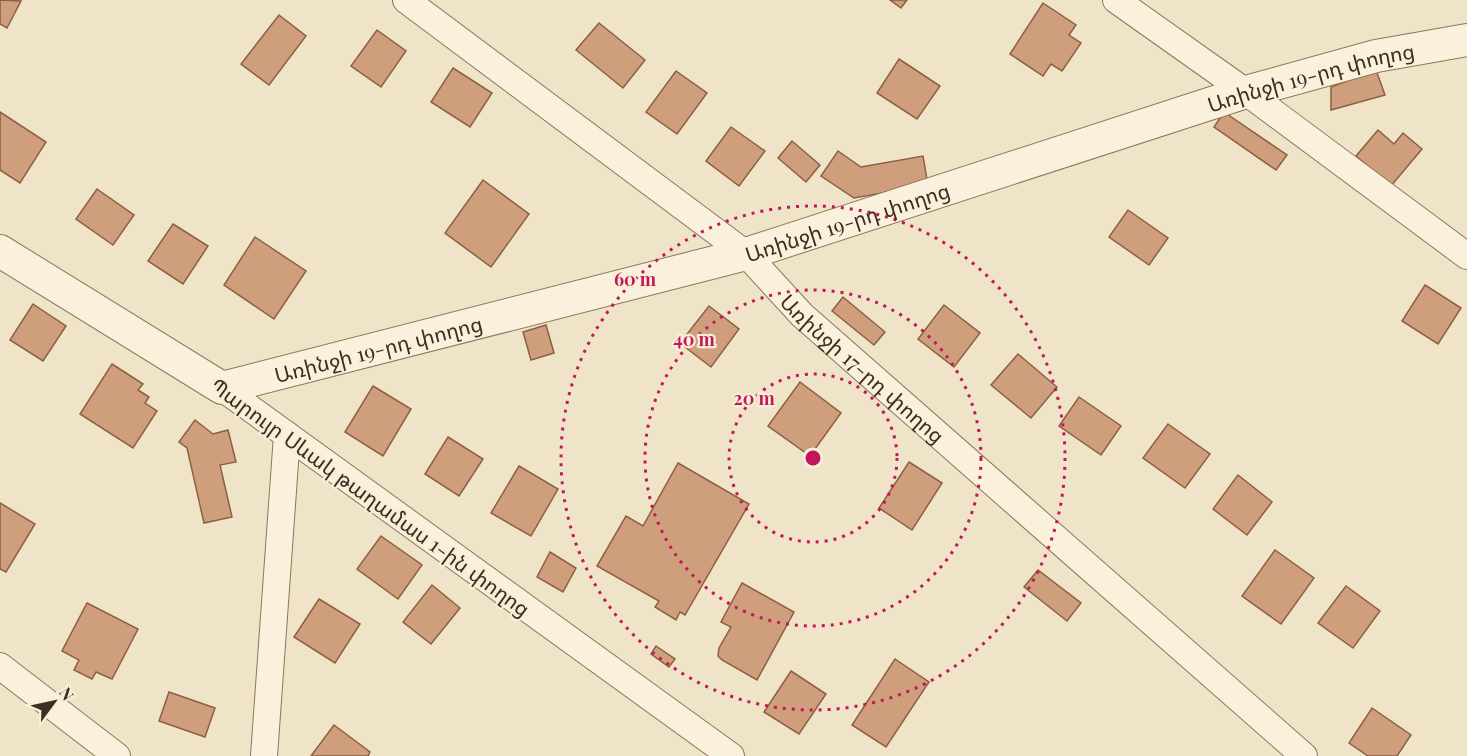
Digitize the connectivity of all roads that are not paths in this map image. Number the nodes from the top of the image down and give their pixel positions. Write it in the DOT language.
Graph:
graph roads {
  1 [pos="406,0"];
  2 [pos="1116,0"];
  3 [pos="1467,40"];
  4 [pos="1246,92"];
  5 [pos="0,251"];
  6 [pos="746,254"];
  7 [pos="1467,256"];
  8 [pos="222,388"];
  9 [pos="287,435"];
  10 [pos="0,666"];
  11 [pos="117,756"];
  12 [pos="264,756"];
  13 [pos="731,756"];
  14 [pos="1304,756"];
  1 -- 6 [label="street, Առինջի 17-րդ փողոց"];
  2 -- 4 [label="street"];
  3 -- 4 [label="street, Առինջի 19-րդ փողոց"];
  4 -- 6 [label="street, Առինջի 19-րդ փողոց"];
  4 -- 7 [label="street"];
  5 -- 8 [label="street, Պարույր Սևակ թաղամաս 1-ին փողոց"];
  6 -- 8 [label="street, Առինջի 19-րդ փողոց"];
  6 -- 14 [label="street, Առինջի 17-րդ փողոց"];
  8 -- 9 [label="street, Պարույր Սևակ թաղամաս 1-ին փողոց"];
  9 -- 12 [label="street"];
  9 -- 13 [label="street, Պարույր Սևակ թաղամաս 1-ին փողոց"];
  10 -- 11 [label="street"];
}
